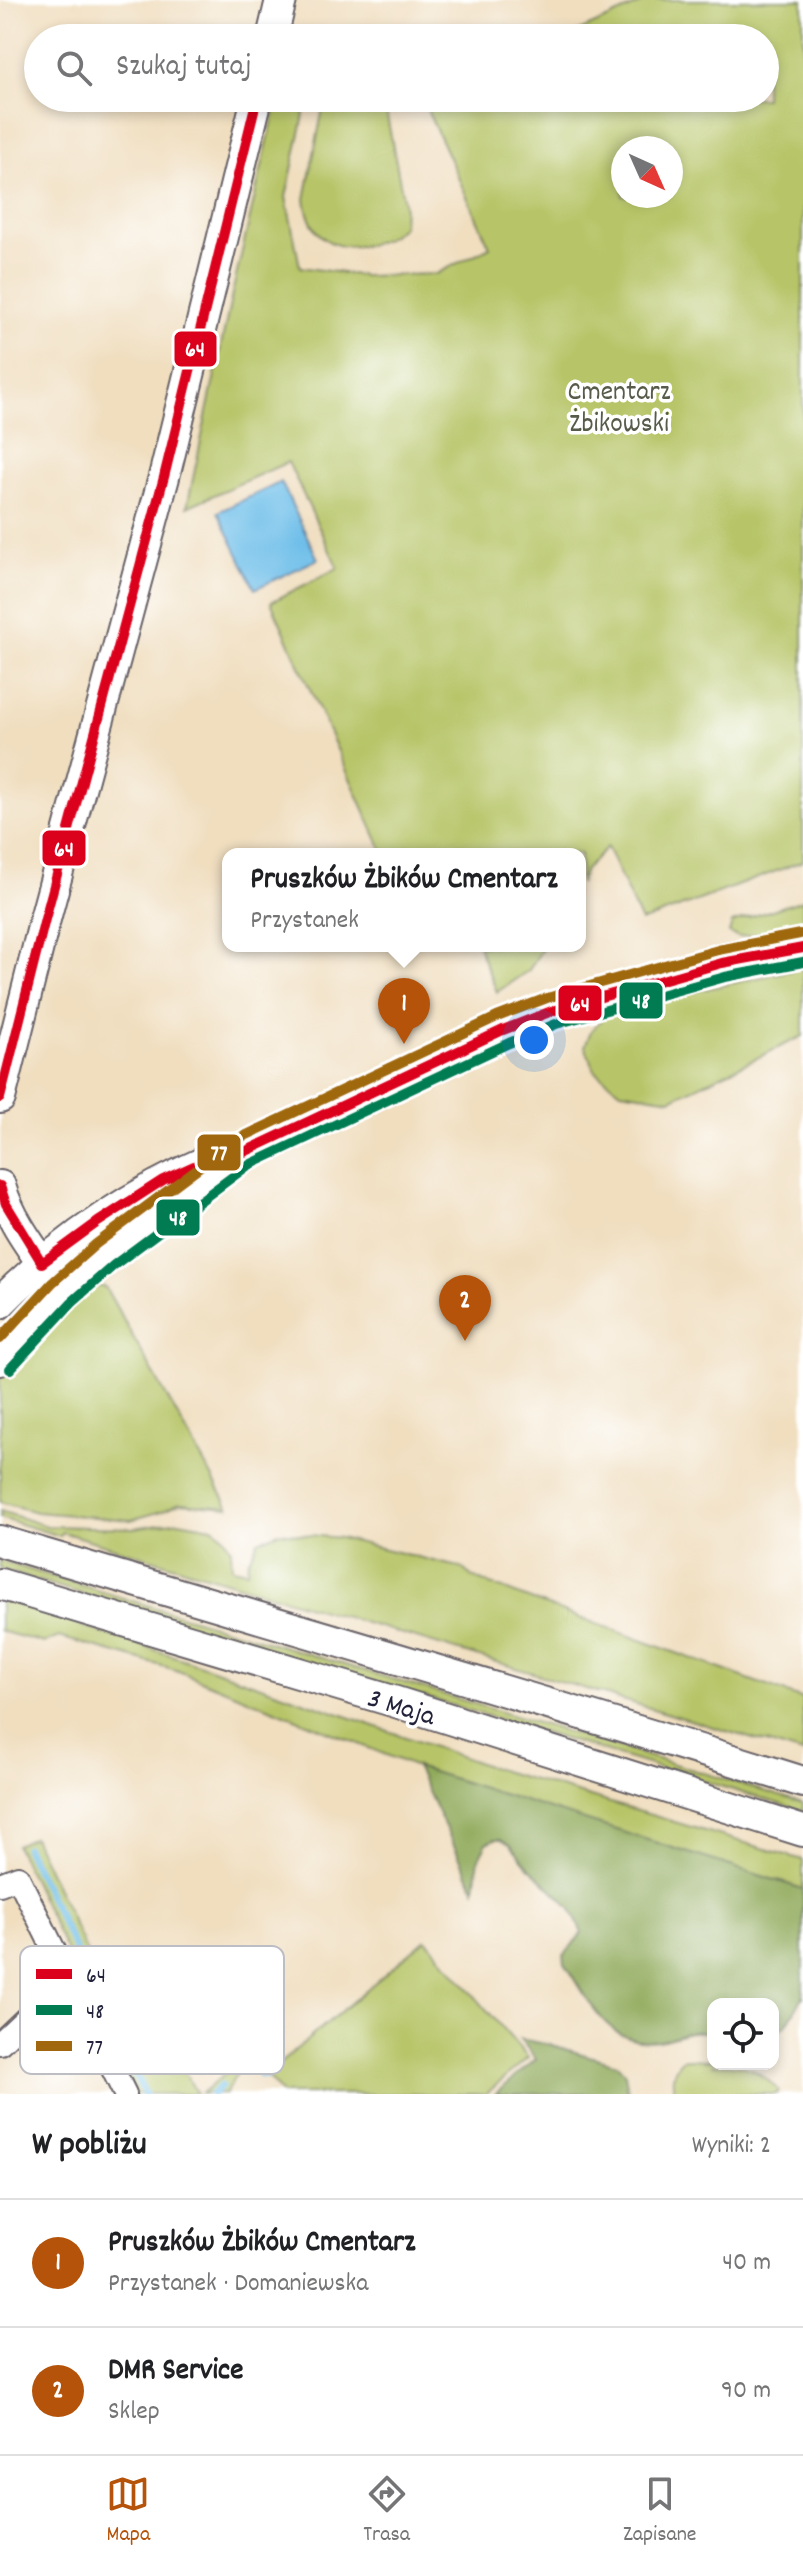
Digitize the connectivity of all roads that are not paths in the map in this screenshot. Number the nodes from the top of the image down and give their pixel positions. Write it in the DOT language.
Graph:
graph roads {
  1 [pos="281,0"];
  2 [pos="275,24"];
  3 [pos="254,112"];
  4 [pos="803,948"];
  5 [pos="0,1098"];
  6 [pos="240,1154"];
  7 [pos="0,1186"];
  8 [pos="42,1263"];
  9 [pos="62,1292"];
  10 [pos="0,1303"];
  11 [pos="0,1360"];
  12 [pos="0,1541"];
  13 [pos="0,1584"];
  14 [pos="803,1782"];
  15 [pos="803,1831"];
  16 [pos="0,1884"];
  17 [pos="52,1946"];
  18 [pos="20,2024"];
  19 [pos="0,2043"];
  20 [pos="115,2074"];
  21 [pos="125,2094"];
  1 -- 2 [label="main road"];
  3 -- 5 [label="main road"];
  4 -- 6 [label="main road"];
  6 -- 8 [label="main road"];
  6 -- 9 [label="main road"];
  7 -- 8 [label="main road"];
  8 -- 9 [label="main road"];
  8 -- 10 [label="main road"];
  9 -- 11 [label="main road"];
  12 -- 14 [label="main road, 3 Maja"];
  13 -- 15 [label="main road, 3 Maja"];
  16 -- 17 [label="street"];
  18 -- 19 [label="street"];
  20 -- 21 [label="street"];
}
